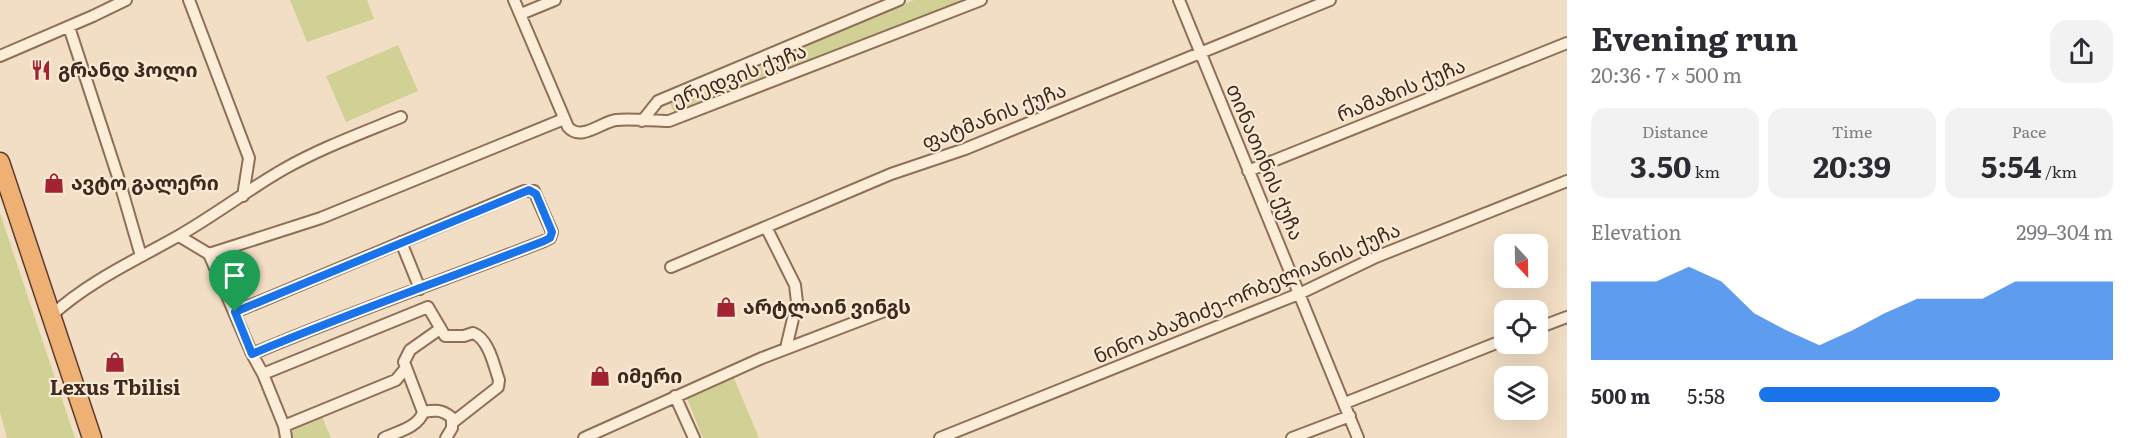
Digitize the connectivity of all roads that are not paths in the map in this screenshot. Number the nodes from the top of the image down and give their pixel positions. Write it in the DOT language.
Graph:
graph roads {
  1 [pos="126,0"];
  2 [pos="189,0"];
  3 [pos="514,0"];
  4 [pos="555,0"];
  5 [pos="898,0"];
  6 [pos="981,0"];
  7 [pos="1179,0"];
  8 [pos="1330,0"];
  9 [pos="521,14"];
  10 [pos="69,27"];
  11 [pos="1567,43"];
  12 [pos="1201,54"];
  13 [pos="0,56"];
  14 [pos="401,117"];
  15 [pos="564,119"];
  16 [pos="642,122"];
  17 [pos="0,162"];
  18 [pos="1248,171"];
  19 [pos="1567,181"];
  20 [pos="243,196"];
  21 [pos="766,227"];
  22 [pos="179,236"];
  23 [pos="401,242"];
  24 [pos="209,254"];
  25 [pos="141,256"];
  26 [pos="671,267"];
  27 [pos="425,287"];
  28 [pos="1301,294"];
  29 [pos="428,307"];
  30 [pos="887,310"];
  31 [pos="235,312"];
  32 [pos="52,315"];
  33 [pos="1567,317"];
  34 [pos="1548,324"];
  35 [pos="440,327"];
  36 [pos="1494,344"];
  37 [pos="786,348"];
  38 [pos="252,354"];
  39 [pos="405,369"];
  40 [pos="263,374"];
  41 [pos="675,396"];
  42 [pos="1345,403"];
  43 [pos="423,412"];
  44 [pos="1350,416"];
  45 [pos="452,423"];
  46 [pos="285,432"];
  47 [pos="92,438"];
  48 [pos="384,438"];
  49 [pos="446,438"];
  50 [pos="584,438"];
  51 [pos="694,438"];
  52 [pos="940,438"];
  53 [pos="1292,438"];
  54 [pos="1359,438"];
  1 -- 10 [label="street"];
  2 -- 20 [label="street"];
  3 -- 9 [label="street"];
  4 -- 9 [label="street"];
  5 -- 16 [label="street, ერედვის ქუჩა"];
  6 -- 16 [label="street, ერედვის ქუჩა"];
  7 -- 12 [label="street, თინათინის ქუჩა"];
  8 -- 12 [label="street, ფატმანის ქუჩა"];
  9 -- 15 [label="street"];
  10 -- 13 [label="street"];
  10 -- 25 [label="street"];
  11 -- 18 [label="street, რამაზის ქუჩა"];
  12 -- 18 [label="street, თინათინის ქუჩა"];
  12 -- 21 [label="street, ფატმანის ქუჩა"];
  14 -- 20 [label="street"];
  15 -- 16 [label="street"];
  15 -- 24 [label="street"];
  17 -- 32 [label="highway"];
  18 -- 28 [label="street, თინათინის ქუჩა"];
  19 -- 28 [label="street, ნინო აბაშიძე-ორბელიანის ქუჩა"];
  20 -- 22 [label="street"];
  21 -- 26 [label="street, ფატმანის ქუჩა"];
  21 -- 37 [label="street"];
  22 -- 24 [label="street"];
  22 -- 25 [label="street"];
  23 -- 27 [label="street"];
  23 -- 27 [label="street"];
  23 -- 31 [label="street"];
  24 -- 31 [label="street"];
  25 -- 32 [label="street"];
  27 -- 29 [label="street"];
  27 -- 38 [label="street"];
  28 -- 42 [label="street, თინათინის ქუჩა"];
  28 -- 52 [label="street, ნინო აბაშიძე-ორბელიანის ქუჩა"];
  29 -- 35 [label="street"];
  29 -- 40 [label="street"];
  30 -- 37 [label="street"];
  31 -- 38 [label="street"];
  32 -- 47 [label="highway"];
  33 -- 34 [label="street"];
  35 -- 39 [label="street"];
  35 -- 45 [label="street"];
  36 -- 42 [label="street"];
  37 -- 41 [label="street"];
  38 -- 40 [label="street"];
  39 -- 43 [label="street"];
  39 -- 46 [label="street"];
  40 -- 46 [label="street"];
  41 -- 50 [label="street"];
  41 -- 51 [label="street"];
  42 -- 44 [label="street, თინათინის ქუჩა"];
  43 -- 45 [label="street"];
  43 -- 48 [label="street"];
  44 -- 53 [label="street"];
  44 -- 54 [label="street, თინათინის ქუჩა"];
  45 -- 49 [label="street"];
}
